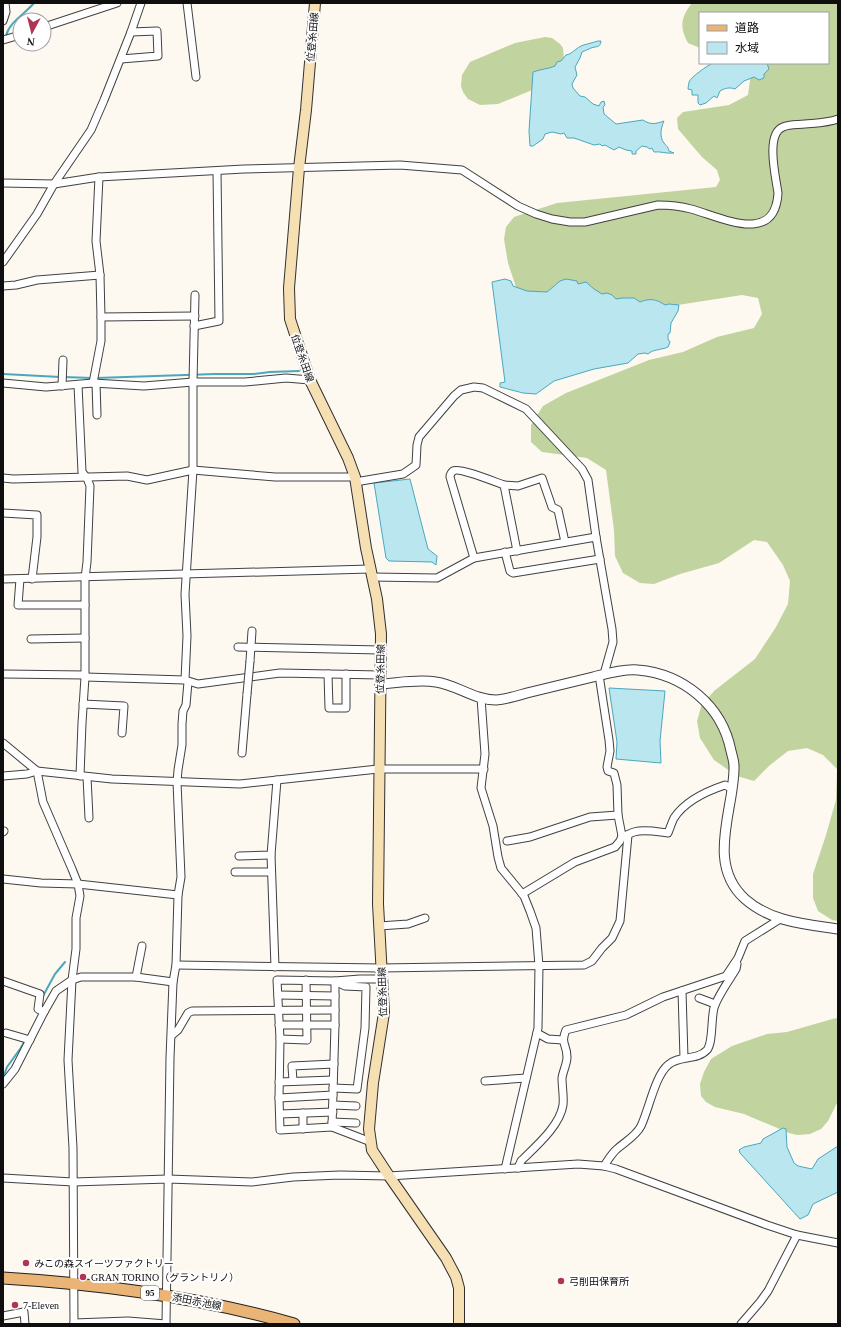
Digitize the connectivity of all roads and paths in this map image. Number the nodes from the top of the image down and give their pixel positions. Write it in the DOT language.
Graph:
graph roads {
  1 [pos="5,3"];
  2 [pos="117,3"];
  3 [pos="141,3"];
  4 [pos="188,3"];
  5 [pos="315,3"];
  6 [pos="3,21"];
  7 [pos="52,24"];
  8 [pos="131,32"];
  9 [pos="120,59"];
  10 [pos="196,77"];
  11 [pos="838,119"];
  12 [pos="299,168"];
  13 [pos="217,171"];
  14 [pos="99,177"];
  15 [pos="3,183"];
  16 [pos="54,184"];
  17 [pos="3,262"];
  18 [pos="100,275"];
  19 [pos="3,286"];
  20 [pos="195,295"];
  21 [pos="195,316"];
  22 [pos="101,317"];
  23 [pos="194,326"];
  24 [pos="63,360"];
  25 [pos="310,380"];
  26 [pos="193,382"];
  27 [pos="3,383"];
  28 [pos="94,383"];
  29 [pos="78,385"];
  30 [pos="62,386"];
  31 [pos="97,415"];
  32 [pos="193,470"];
  33 [pos="3,478"];
  34 [pos="87,478"];
  35 [pos="355,480"];
  36 [pos="504,485"];
  37 [pos="3,513"];
  38 [pos="596,537"];
  39 [pos="565,542"];
  40 [pos="517,551"];
  41 [pos="505,552"];
  42 [pos="474,558"];
  43 [pos="600,559"];
  44 [pos="371,573"];
  45 [pos="186,574"];
  46 [pos="85,578"];
  47 [pos="3,579"];
  48 [pos="20,579"];
  49 [pos="32,579"];
  50 [pos="85,605"];
  51 [pos="252,631"];
  52 [pos="31,638"];
  53 [pos="85,638"];
  54 [pos="238,647"];
  55 [pos="250,647"];
  56 [pos="380,650"];
  57 [pos="3,674"];
  58 [pos="328,674"];
  59 [pos="346,674"];
  60 [pos="602,675"];
  61 [pos="85,676"];
  62 [pos="380,679"];
  63 [pos="186,681"];
  64 [pos="481,698"];
  65 [pos="83,704"];
  66 [pos="122,733"];
  67 [pos="3,743"];
  68 [pos="242,753"];
  69 [pos="378,769"];
  70 [pos="484,769"];
  71 [pos="37,771"];
  72 [pos="3,776"];
  73 [pos="84,776"];
  74 [pos="277,780"];
  75 [pos="177,782"];
  76 [pos="731,788"];
  77 [pos="618,815"];
  78 [pos="89,818"];
  79 [pos="625,836"];
  80 [pos="507,840"];
  81 [pos="270,855"];
  82 [pos="238,856"];
  83 [pos="235,872"];
  84 [pos="271,872"];
  85 [pos="3,879"];
  86 [pos="78,884"];
  87 [pos="522,894"];
  88 [pos="178,895"];
  89 [pos="424,918"];
  90 [pos="780,919"];
  91 [pos="379,926"];
  92 [pos="838,929"];
  93 [pos="142,946"];
  94 [pos="738,958"];
  95 [pos="176,965"];
  96 [pos="275,966"];
  97 [pos="539,966"];
  98 [pos="381,968"];
  99 [pos="136,977"];
  100 [pos="382,979"];
  101 [pos="72,980"];
  102 [pos="306,980"];
  103 [pos="335,980"];
  104 [pos="3,981"];
  105 [pos="173,982"];
  106 [pos="682,991"];
  107 [pos="278,995"];
  108 [pos="306,996"];
  109 [pos="335,996"];
  110 [pos="699,998"];
  111 [pos="716,1004"];
  112 [pos="335,1010"];
  113 [pos="278,1011"];
  114 [pos="307,1011"];
  115 [pos="44,1012"];
  116 [pos="279,1025"];
  117 [pos="307,1025"];
  118 [pos="335,1025"];
  119 [pos="6,1033"];
  120 [pos="537,1034"];
  121 [pos="172,1035"];
  122 [pos="30,1040"];
  123 [pos="280,1040"];
  124 [pos="563,1040"];
  125 [pos="684,1058"];
  126 [pos="334,1064"];
  127 [pos="526,1078"];
  128 [pos="333,1080"];
  129 [pos="293,1081"];
  130 [pos="485,1081"];
  131 [pos="4,1082"];
  132 [pos="279,1082"];
  133 [pos="333,1092"];
  134 [pos="279,1098"];
  135 [pos="356,1106"];
  136 [pos="333,1109"];
  137 [pos="303,1113"];
  138 [pos="280,1114"];
  139 [pos="356,1123"];
  140 [pos="332,1125"];
  141 [pos="303,1129"];
  142 [pos="371,1142"];
  143 [pos="604,1166"];
  144 [pos="518,1168"];
  145 [pos="505,1169"];
  146 [pos="389,1176"];
  147 [pos="3,1178"];
  148 [pos="168,1179"];
  149 [pos="74,1182"];
  150 [pos="797,1235"];
  151 [pos="838,1243"];
  152 [pos="3,1278"];
  153 [pos="74,1284"];
  154 [pos="167,1296"];
  155 [pos="3,1316"];
  156 [pos="290,1323"];
  157 [pos="25,1324"];
  158 [pos="74,1324"];
  159 [pos="166,1324"];
  160 [pos="459,1324"];
  161 [pos="741,1324"];
  1 -- 6 [label="street"];
  2 -- 7 [label="street"];
  3 -- 8 [label="street"];
  4 -- 10 [label="street"];
  5 -- 12 [label="main road, 位登糸田線"];
  8 -- 9 [label="street"];
  8 -- 9 [label="street"];
  9 -- 16 [label="street"];
  11 -- 12 [label="street"];
  12 -- 13 [label="street"];
  12 -- 25 [label="main road, 位登糸田線"];
  13 -- 14 [label="street"];
  13 -- 23 [label="street"];
  14 -- 16 [label="street"];
  14 -- 18 [label="street"];
  15 -- 16 [label="street"];
  16 -- 17 [label="street"];
  18 -- 19 [label="street"];
  18 -- 22 [label="street"];
  20 -- 21 [label="street"];
  21 -- 22 [label="street"];
  21 -- 23 [label="street"];
  22 -- 28 [label="street"];
  23 -- 26 [label="street"];
  24 -- 30 [label="street"];
  25 -- 26 [label="street"];
  25 -- 35 [label="main road, 位登糸田線"];
  26 -- 28 [label="street"];
  26 -- 32 [label="street"];
  27 -- 30 [label="street"];
  28 -- 29 [label="street"];
  28 -- 31 [label="street"];
  29 -- 30 [label="street"];
  29 -- 34 [label="street"];
  32 -- 34 [label="street"];
  32 -- 35 [label="street"];
  32 -- 45 [label="street"];
  33 -- 34 [label="street"];
  34 -- 46 [label="street"];
  35 -- 38 [label="street"];
  35 -- 44 [label="main road, 位登糸田線"];
  36 -- 39 [label="street"];
  36 -- 40 [label="street"];
  36 -- 42 [label="street"];
  37 -- 49 [label="street"];
  38 -- 39 [label="street"];
  38 -- 43 [label="street"];
  39 -- 40 [label="street"];
  40 -- 41 [label="street"];
  41 -- 42 [label="street"];
  41 -- 43 [label="street"];
  42 -- 44 [label="street"];
  43 -- 60 [label="street"];
  44 -- 45 [label="street"];
  44 -- 56 [label="main road, 位登糸田線"];
  45 -- 46 [label="street"];
  45 -- 63 [label="street"];
  46 -- 49 [label="street"];
  46 -- 50 [label="street"];
  47 -- 48 [label="street"];
  48 -- 49 [label="street"];
  48 -- 50 [label="street"];
  50 -- 53 [label="street"];
  51 -- 55 [label="street"];
  52 -- 53 [label="street"];
  53 -- 61 [label="street"];
  54 -- 55 [label="street"];
  55 -- 56 [label="street"];
  55 -- 68 [label="street, bridge"];
  56 -- 62 [label="main road, 位登糸田線"];
  57 -- 61 [label="street"];
  58 -- 59 [label="street"];
  58 -- 59 [label="street"];
  58 -- 63 [label="street"];
  59 -- 62 [label="street"];
  60 -- 64 [label="street"];
  60 -- 76 [label="street"];
  60 -- 77 [label="street"];
  61 -- 63 [label="street"];
  61 -- 65 [label="street"];
  62 -- 64 [label="street"];
  62 -- 69 [label="main road, 位登糸田線"];
  63 -- 75 [label="street"];
  64 -- 70 [label="street"];
  65 -- 66 [label="street"];
  65 -- 73 [label="street"];
  67 -- 71 [label="street"];
  69 -- 70 [label="street"];
  69 -- 74 [label="street"];
  69 -- 91 [label="main road, 位登糸田線"];
  70 -- 87 [label="street"];
  71 -- 72 [label="street"];
  71 -- 73 [label="street"];
  71 -- 86 [label="street"];
  73 -- 75 [label="street"];
  73 -- 78 [label="street"];
  74 -- 75 [label="street"];
  74 -- 81 [label="street"];
  75 -- 88 [label="street"];
  76 -- 79 [label="street"];
  76 -- 90 [label="street"];
  77 -- 79 [label="street"];
  77 -- 80 [label="street"];
  79 -- 87 [label="street"];
  79 -- 97 [label="street"];
  81 -- 82 [label="street"];
  81 -- 84 [label="street"];
  83 -- 84 [label="street"];
  84 -- 96 [label="street"];
  85 -- 86 [label="street"];
  86 -- 88 [label="street"];
  86 -- 101 [label="street"];
  87 -- 97 [label="street"];
  88 -- 95 [label="street"];
  89 -- 91 [label="street"];
  90 -- 92 [label="street"];
  90 -- 94 [label="street"];
  91 -- 98 [label="main road, 位登糸田線"];
  93 -- 99 [label="street"];
  94 -- 106 [label="street"];
  94 -- 111 [label="street"];
  95 -- 96 [label="street"];
  95 -- 105 [label="street"];
  96 -- 98 [label="street"];
  97 -- 98 [label="street"];
  97 -- 120 [label="street"];
  98 -- 100 [label="main road, 位登糸田線"];
  99 -- 101 [label="street"];
  99 -- 105 [label="street"];
  100 -- 103 [label="street"];
  100 -- 142 [label="main road, 位登糸田線"];
  101 -- 115 [label="street"];
  101 -- 149 [label="street"];
  102 -- 103 [label="street"];
  102 -- 107 [label="street"];
  102 -- 108 [label="street"];
  103 -- 109 [label="street"];
  103 -- 133 [label="street"];
  104 -- 115 [label="street"];
  105 -- 121 [label="street"];
  106 -- 124 [label="street"];
  106 -- 125 [label="street"];
  107 -- 108 [label="street"];
  107 -- 113 [label="street"];
  108 -- 109 [label="street"];
  108 -- 114 [label="street"];
  109 -- 112 [label="street"];
  110 -- 111 [label="street"];
  111 -- 125 [label="street"];
  112 -- 114 [label="street"];
  112 -- 118 [label="street"];
  113 -- 114 [label="street"];
  113 -- 116 [label="street"];
  113 -- 121 [label="street"];
  114 -- 117 [label="street"];
  115 -- 122 [label="street"];
  116 -- 117 [label="street"];
  116 -- 123 [label="street"];
  117 -- 118 [label="street"];
  117 -- 123 [label="street"];
  118 -- 126 [label="street"];
  119 -- 122 [label="street"];
  120 -- 124 [label="street"];
  120 -- 127 [label="street"];
  121 -- 148 [label="street"];
  122 -- 131 [label="street"];
  123 -- 132 [label="street"];
  124 -- 144 [label="street"];
  125 -- 143 [label="street"];
  126 -- 128 [label="street"];
  126 -- 129 [label="street"];
  127 -- 130 [label="street"];
  127 -- 145 [label="street"];
  128 -- 129 [label="street"];
  128 -- 133 [label="street"];
  129 -- 132 [label="street"];
  132 -- 134 [label="street"];
  133 -- 134 [label="street"];
  133 -- 136 [label="street"];
  134 -- 138 [label="street"];
  135 -- 136 [label="street"];
  136 -- 137 [label="street"];
  136 -- 140 [label="street"];
  137 -- 138 [label="street"];
  137 -- 141 [label="street"];
  138 -- 141 [label="street"];
  139 -- 140 [label="street"];
  140 -- 141 [label="street"];
  140 -- 142 [label="street"];
  142 -- 146 [label="main road, 位登糸田線"];
  143 -- 144 [label="street"];
  143 -- 150 [label="street"];
  144 -- 145 [label="street"];
  145 -- 146 [label="street"];
  146 -- 148 [label="street"];
  146 -- 160 [label="main road, 位登糸田線"];
  147 -- 149 [label="street"];
  148 -- 149 [label="street"];
  148 -- 154 [label="street"];
  149 -- 153 [label="street"];
  150 -- 151 [label="street"];
  150 -- 161 [label="street"];
  152 -- 153 [label="main road, 添田赤池線 / 95"];
  153 -- 154 [label="main road, 添田赤池線 / 95"];
  153 -- 158 [label="street"];
  154 -- 156 [label="main road, 添田赤池線 / 95"];
  154 -- 159 [label="street"];
  155 -- 157 [label="street"];
  158 -- 159 [label="street"];
}
